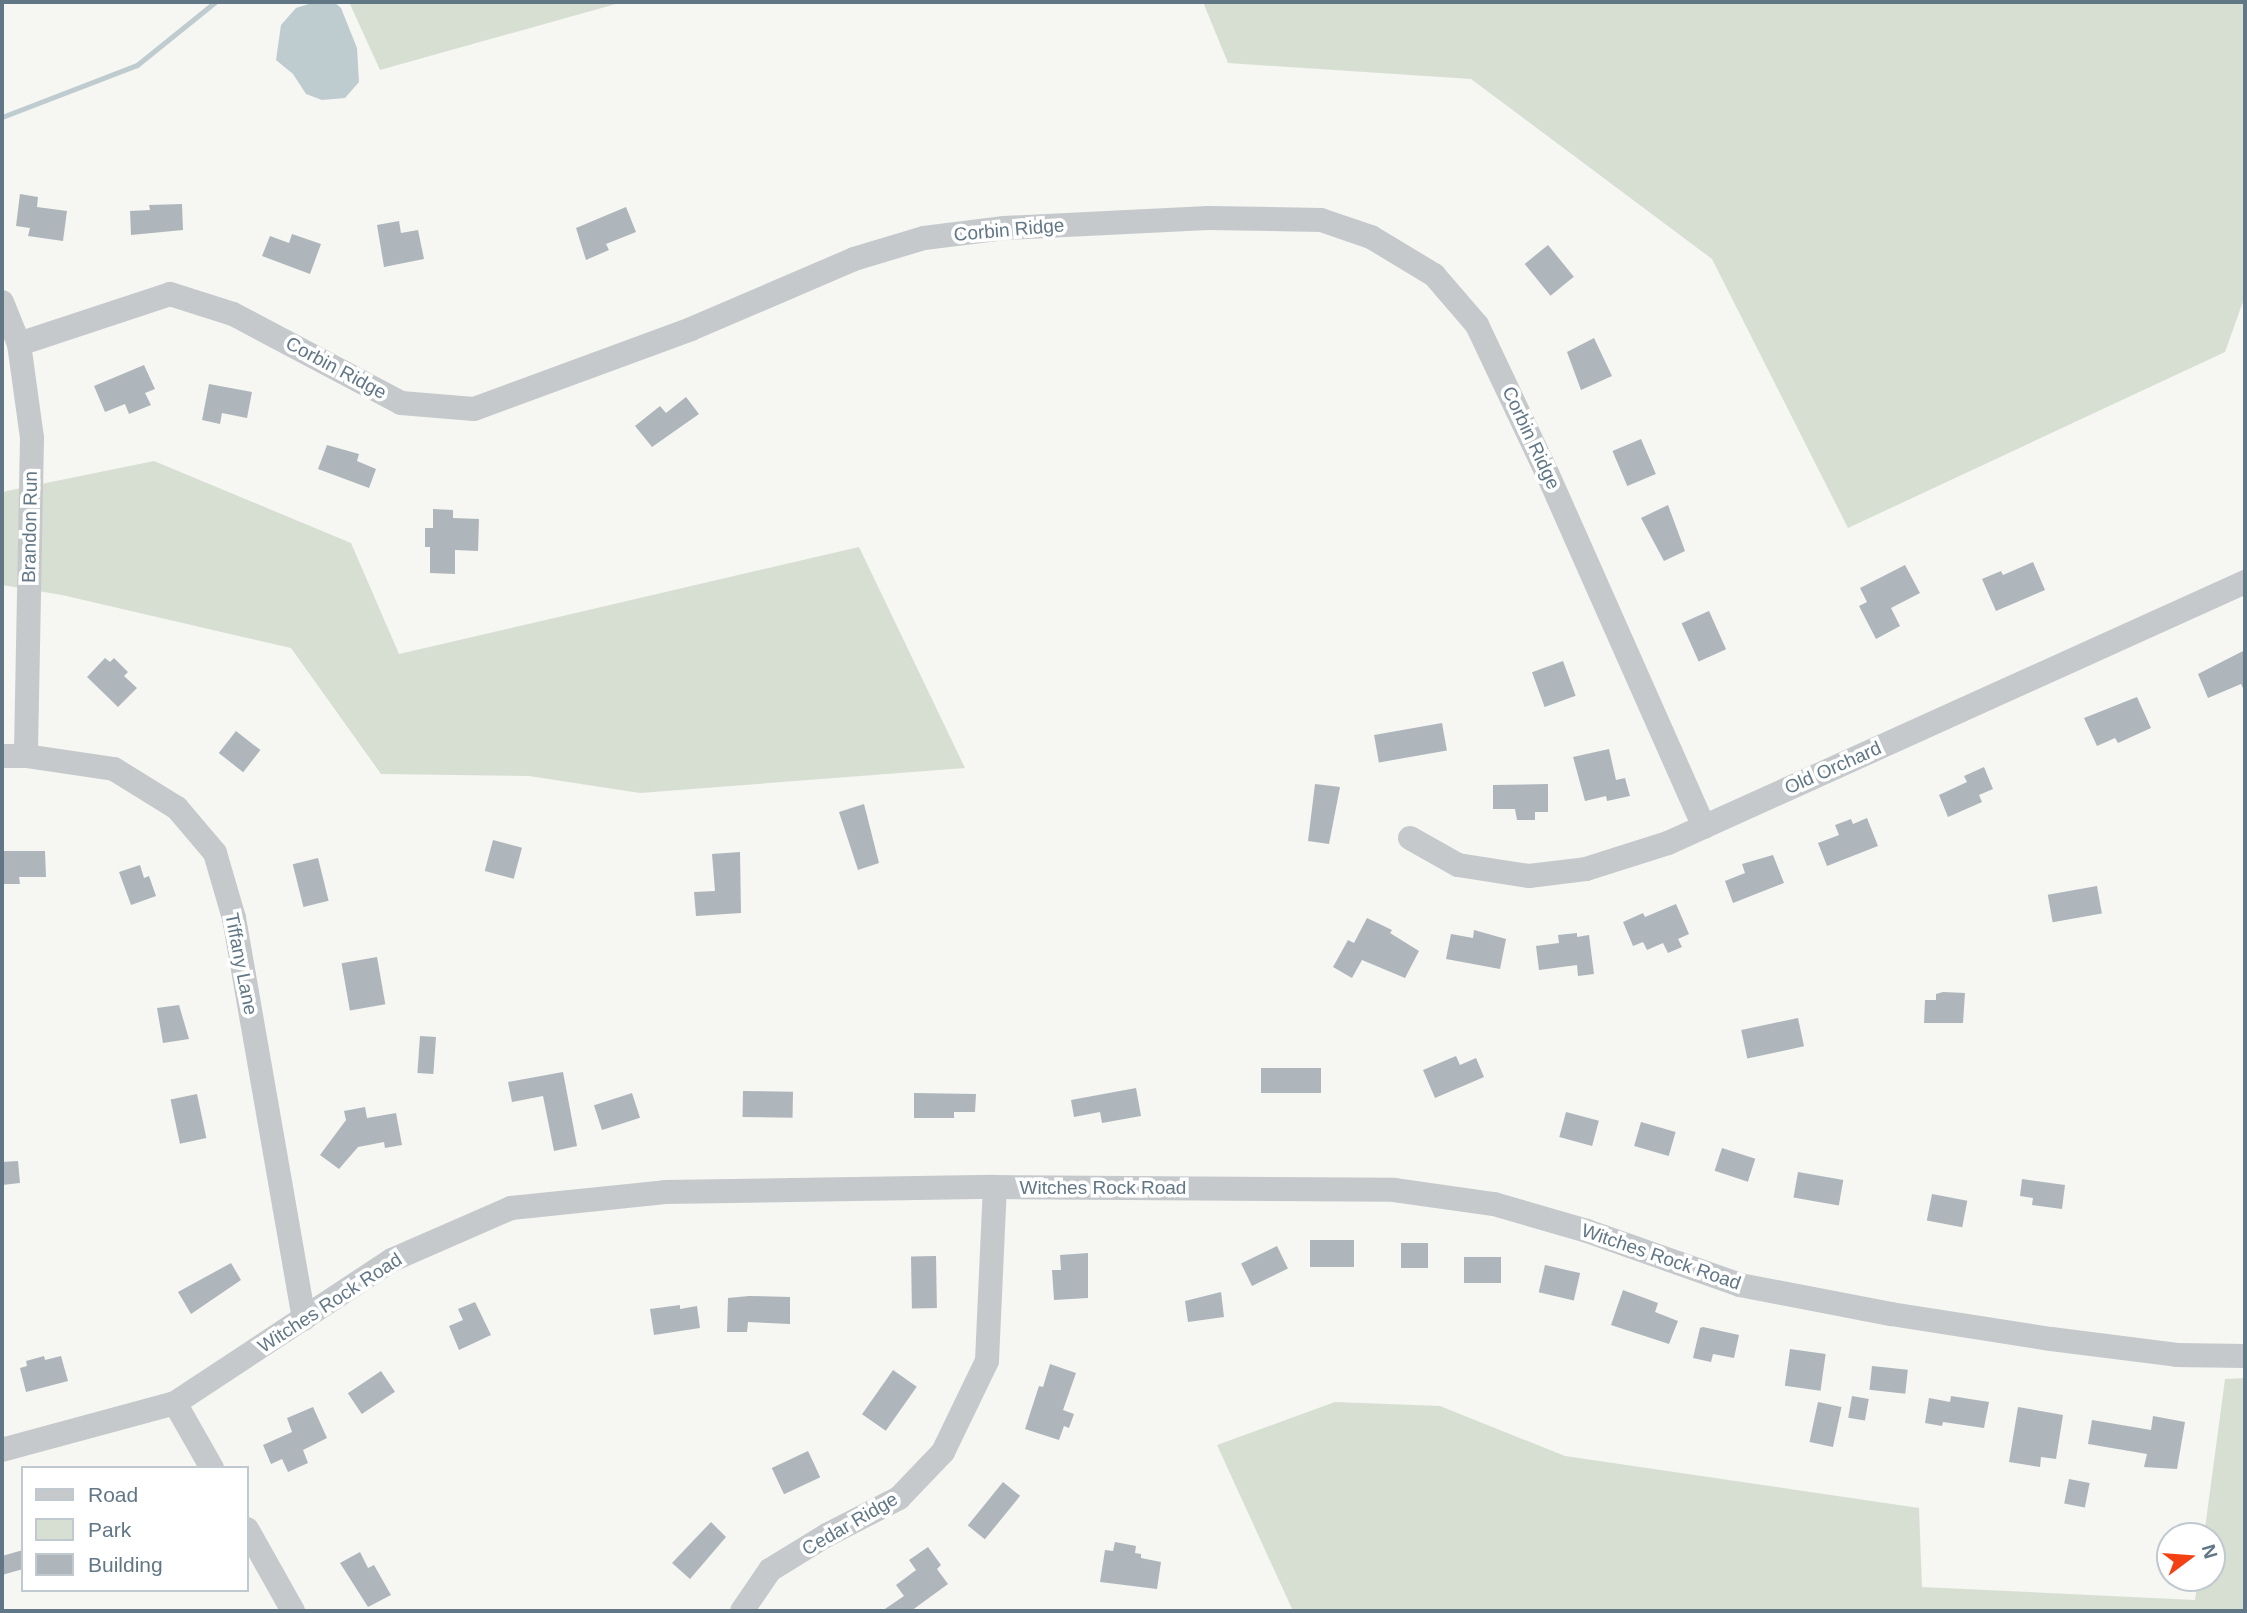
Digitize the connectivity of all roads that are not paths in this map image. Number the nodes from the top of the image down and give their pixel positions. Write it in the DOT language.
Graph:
graph roads {
  1 [pos="2,302"];
  2 [pos="19,344"];
  3 [pos="2245,582"];
  4 [pos="14,756"];
  5 [pos="1704,827"];
  6 [pos="1410,838"];
  7 [pos="995,1187"];
  8 [pos="304,1320"];
  9 [pos="2245,1356"];
  10 [pos="175,1403"];
  11 [pos="2,1450"];
  12 [pos="211,1466"];
  13 [pos="248,1532"];
  14 [pos="293,1611"];
  15 [pos="742,1611"];
  1 -- 2 [label="street, Brandon Run"];
  2 -- 4 [label="street, Brandon Run"];
  2 -- 5 [label="street, Corbin Ridge"];
  3 -- 5 [label="street, Old Orchard"];
  4 -- 8 [label="street, Tiffany Lane"];
  5 -- 6 [label="street, Old Orchard"];
  7 -- 8 [label="street, Witches Rock Road"];
  7 -- 9 [label="street, Witches Rock Road"];
  7 -- 15 [label="street, Cedar Ridge"];
  8 -- 10 [label="street, Witches Rock Road"];
  10 -- 11 [label="street, Witches Rock Road"];
  10 -- 12 [label="street"];
  13 -- 14 [label="street"];
}
